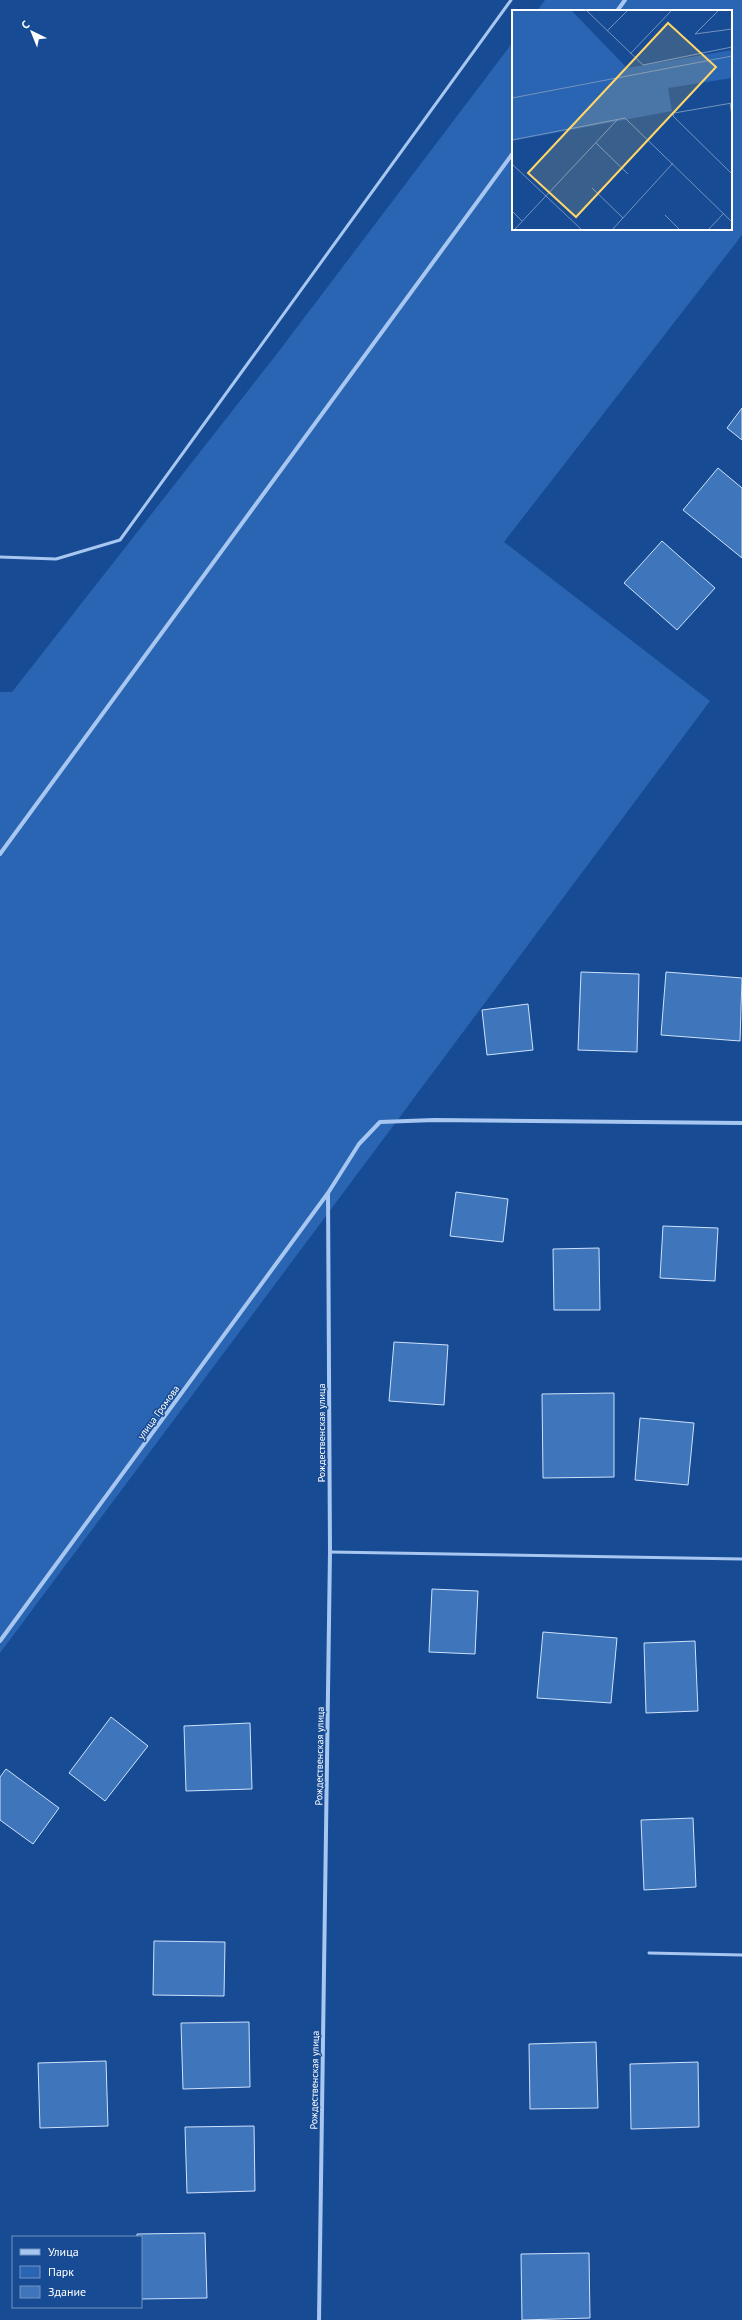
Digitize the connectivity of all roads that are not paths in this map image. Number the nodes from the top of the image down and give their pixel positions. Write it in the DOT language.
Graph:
graph roads {
  1 [pos="511,0"];
  2 [pos="625,0"];
  3 [pos="618,10"];
  4 [pos="512,154"];
  5 [pos="0,557"];
  6 [pos="0,854"];
  7 [pos="742,1123"];
  8 [pos="328,1193"];
  9 [pos="330,1552"];
  10 [pos="742,1559"];
  11 [pos="0,1641"];
  12 [pos="649,1953"];
  13 [pos="742,1955"];
  14 [pos="319,2320"];
  1 -- 5 [label="lane"];
  2 -- 3 [label="street"];
  4 -- 6 [label="street"];
  7 -- 8 [label="street, улица Громова"];
  8 -- 9 [label="street, Рождественская улица"];
  8 -- 11 [label="street, улица Громова"];
  9 -- 10 [label="lane"];
  9 -- 14 [label="street, Рождественская улица"];
  12 -- 13 [label="lane"];
}
